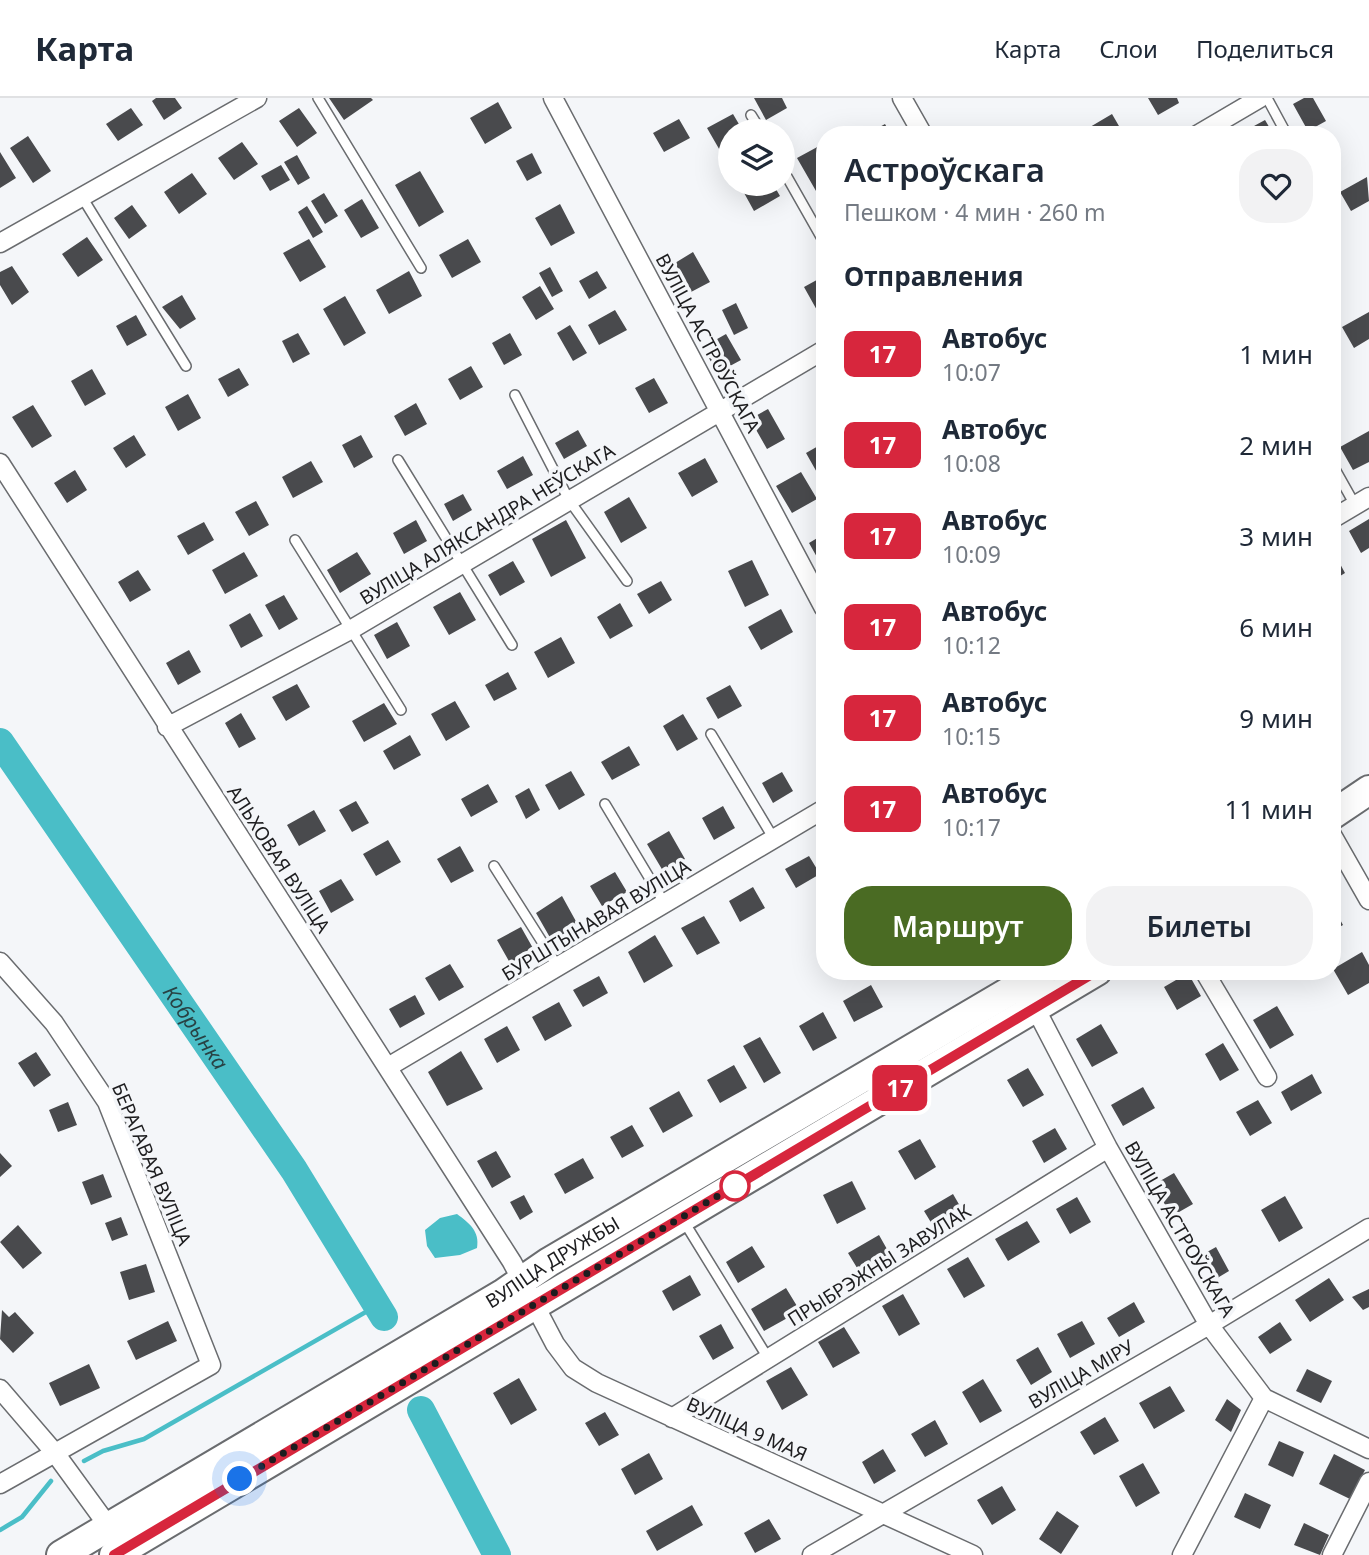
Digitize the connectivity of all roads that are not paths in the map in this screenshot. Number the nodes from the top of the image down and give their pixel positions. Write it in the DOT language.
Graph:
graph roads {
  1 [pos="257,98"];
  2 [pos="318,98"];
  3 [pos="553,98"];
  4 [pos="902,98"];
  5 [pos="1260,98"];
  6 [pos="1267,98"];
  7 [pos="751,115"];
  8 [pos="754,119"];
  9 [pos="918,126"];
  10 [pos="1212,126"];
  11 [pos="1282,126"];
  12 [pos="795,191"];
  13 [pos="82,197"];
  14 [pos="816,228"];
  15 [pos="0,243"];
  16 [pos="422,268"];
  17 [pos="816,356"];
  18 [pos="186,366"];
  19 [pos="515,395"];
  20 [pos="720,410"];
  21 [pos="398,460"];
  22 [pos="0,463"];
  23 [pos="1341,475"];
  24 [pos="569,499"];
  25 [pos="1362,501"];
  26 [pos="1341,514"];
  27 [pos="295,540"];
  28 [pos="461,564"];
  29 [pos="627,581"];
  30 [pos="816,593"];
  31 [pos="352,629"];
  32 [pos="512,645"];
  33 [pos="401,710"];
  34 [pos="167,727"];
  35 [pos="711,734"];
  36 [pos="1369,777"];
  37 [pos="1369,790"];
  38 [pos="1341,793"];
  39 [pos="605,804"];
  40 [pos="1341,809"];
  41 [pos="1369,810"];
  42 [pos="816,814"];
  43 [pos="1341,828"];
  44 [pos="774,839"];
  45 [pos="1341,850"];
  46 [pos="494,866"];
  47 [pos="1369,900"];
  48 [pos="664,904"];
  49 [pos="0,962"];
  50 [pos="558,967"];
  51 [pos="1021,980"];
  52 [pos="1026,980"];
  53 [pos="1028,980"];
  54 [pos="1051,980"];
  55 [pos="1083,980"];
  56 [pos="1210,980"];
  57 [pos="1035,1010"];
  58 [pos="388,1067"];
  59 [pos="1267,1077"];
  60 [pos="887,1096"];
  61 [pos="1108,1148"];
  62 [pos="677,1205"];
  63 [pos="1369,1228"];
  64 [pos="521,1279"];
  65 [pos="536,1304"];
  66 [pos="1209,1325"];
  67 [pos="768,1358"];
  68 [pos="404,1382"];
  69 [pos="0,1389"];
  70 [pos="1264,1398"];
  71 [pos="672,1418"];
  72 [pos="1369,1449"];
  73 [pos="55,1453"];
  74 [pos="1369,1482"];
  75 [pos="0,1484"];
  76 [pos="880,1513"];
  77 [pos="111,1546"];
  78 [pos="61,1555"];
  79 [pos="812,1555"];
  80 [pos="973,1555"];
  81 [pos="1182,1555"];
  82 [pos="1332,1555"];
  1 -- 13 [label="street"];
  2 -- 16 [label="lane"];
  3 -- 20 [label="street, ВУЛІЦА АСТРОЎСКАГА"];
  4 -- 9 [label="street"];
  5 -- 10 [label="street"];
  6 -- 11 [label="lane"];
  7 -- 8 [label="lane"];
  12 -- 14 [label="lane"];
  13 -- 15 [label="street"];
  13 -- 18 [label="lane"];
  17 -- 20 [label="street, ВУЛІЦА АЛЯКСАНДРА НЕЎСКАГА"];
  19 -- 24 [label="lane"];
  20 -- 24 [label="street, ВУЛІЦА АЛЯКСАНДРА НЕЎСКАГА"];
  20 -- 30 [label="street, ВУЛІЦА АСТРОЎСКАГА"];
  21 -- 28 [label="lane"];
  22 -- 34 [label="street, АЛЬХОВАЯ ВУЛІЦА"];
  23 -- 25 [label="lane"];
  24 -- 28 [label="street, ВУЛІЦА АЛЯКСАНДРА НЕЎСКАГА"];
  24 -- 29 [label="lane"];
  25 -- 26 [label="street"];
  27 -- 31 [label="lane"];
  28 -- 31 [label="street, ВУЛІЦА АЛЯКСАНДРА НЕЎСКАГА"];
  28 -- 32 [label="lane"];
  31 -- 33 [label="lane"];
  31 -- 34 [label="street, ВУЛІЦА АЛЯКСАНДРА НЕЎСКАГА"];
  34 -- 58 [label="street, АЛЬХОВАЯ ВУЛІЦА"];
  35 -- 44 [label="lane"];
  36 -- 38 [label="main road"];
  37 -- 40 [label="main road"];
  39 -- 48 [label="lane"];
  41 -- 43 [label="main road"];
  42 -- 44 [label="street, БУРШТЫНАВАЯ ВУЛІЦА"];
  44 -- 48 [label="street, БУРШТЫНАВАЯ ВУЛІЦА"];
  45 -- 47 [label="street"];
  46 -- 50 [label="lane"];
  48 -- 50 [label="street, БУРШТЫНАВАЯ ВУЛІЦА"];
  49 -- 73 [label="street, БЕРАГАВАЯ ВУЛІЦА"];
  50 -- 58 [label="street, БУРШТЫНАВАЯ ВУЛІЦА"];
  51 -- 62 [label="main road, ВУЛІЦА ДРУЖБЫ"];
  52 -- 60 [label="main road"];
  53 -- 57 [label="street, ВУЛІЦА АСТРОЎСКАГА"];
  54 -- 57 [label="main road"];
  55 -- 57 [label="main road, ВУЛІЦА ДРУЖБЫ"];
  56 -- 59 [label="street"];
  57 -- 60 [label="main road, ВУЛІЦА ДРУЖБЫ"];
  57 -- 61 [label="street, ВУЛІЦА АСТРОЎСКАГА"];
  58 -- 64 [label="street, АЛЬХОВАЯ ВУЛІЦА"];
  60 -- 62 [label="main road, ВУЛІЦА ДРУЖБЫ"];
  61 -- 66 [label="street, ВУЛІЦА АСТРОЎСКАГА"];
  61 -- 67 [label="street, ПРЫБРЭЖНЫ ЗАВУЛАК"];
  62 -- 64 [label="main road, ВУЛІЦА ДРУЖБЫ"];
  62 -- 65 [label="main road, ВУЛІЦА ДРУЖБЫ"];
  62 -- 67 [label="lane"];
  63 -- 66 [label="street, ВУЛІЦА МІРУ"];
  64 -- 65 [label="street, ВУЛІЦА 9 МАЯ"];
  64 -- 68 [label="main road"];
  64 -- 77 [label="main road, ВУЛІЦА ДРУЖБЫ"];
  65 -- 68 [label="main road, ВУЛІЦА ДРУЖБЫ"];
  65 -- 71 [label="street, ВУЛІЦА 9 МАЯ"];
  66 -- 70 [label="street, ВУЛІЦА АСТРОЎСКАГА"];
  66 -- 76 [label="street, ВУЛІЦА МІРУ"];
  67 -- 71 [label="street, ПРЫБРЭЖНЫ ЗАВУЛАК"];
  68 -- 77 [label="main road, ВУЛІЦА ДРУЖБЫ"];
  69 -- 73 [label="street"];
  70 -- 72 [label="street, ВУЛІЦА АСТРОЎСКАГА"];
  70 -- 81 [label="street"];
  71 -- 76 [label="street, ВУЛІЦА 9 МАЯ"];
  73 -- 75 [label="street"];
  73 -- 77 [label="street"];
  74 -- 82 [label="street"];
  76 -- 79 [label="street, ВУЛІЦА МІРУ"];
  76 -- 80 [label="street, ВУЛІЦА 9 МАЯ"];
  77 -- 78 [label="main road, ВУЛІЦА ДРУЖБЫ"];
}
